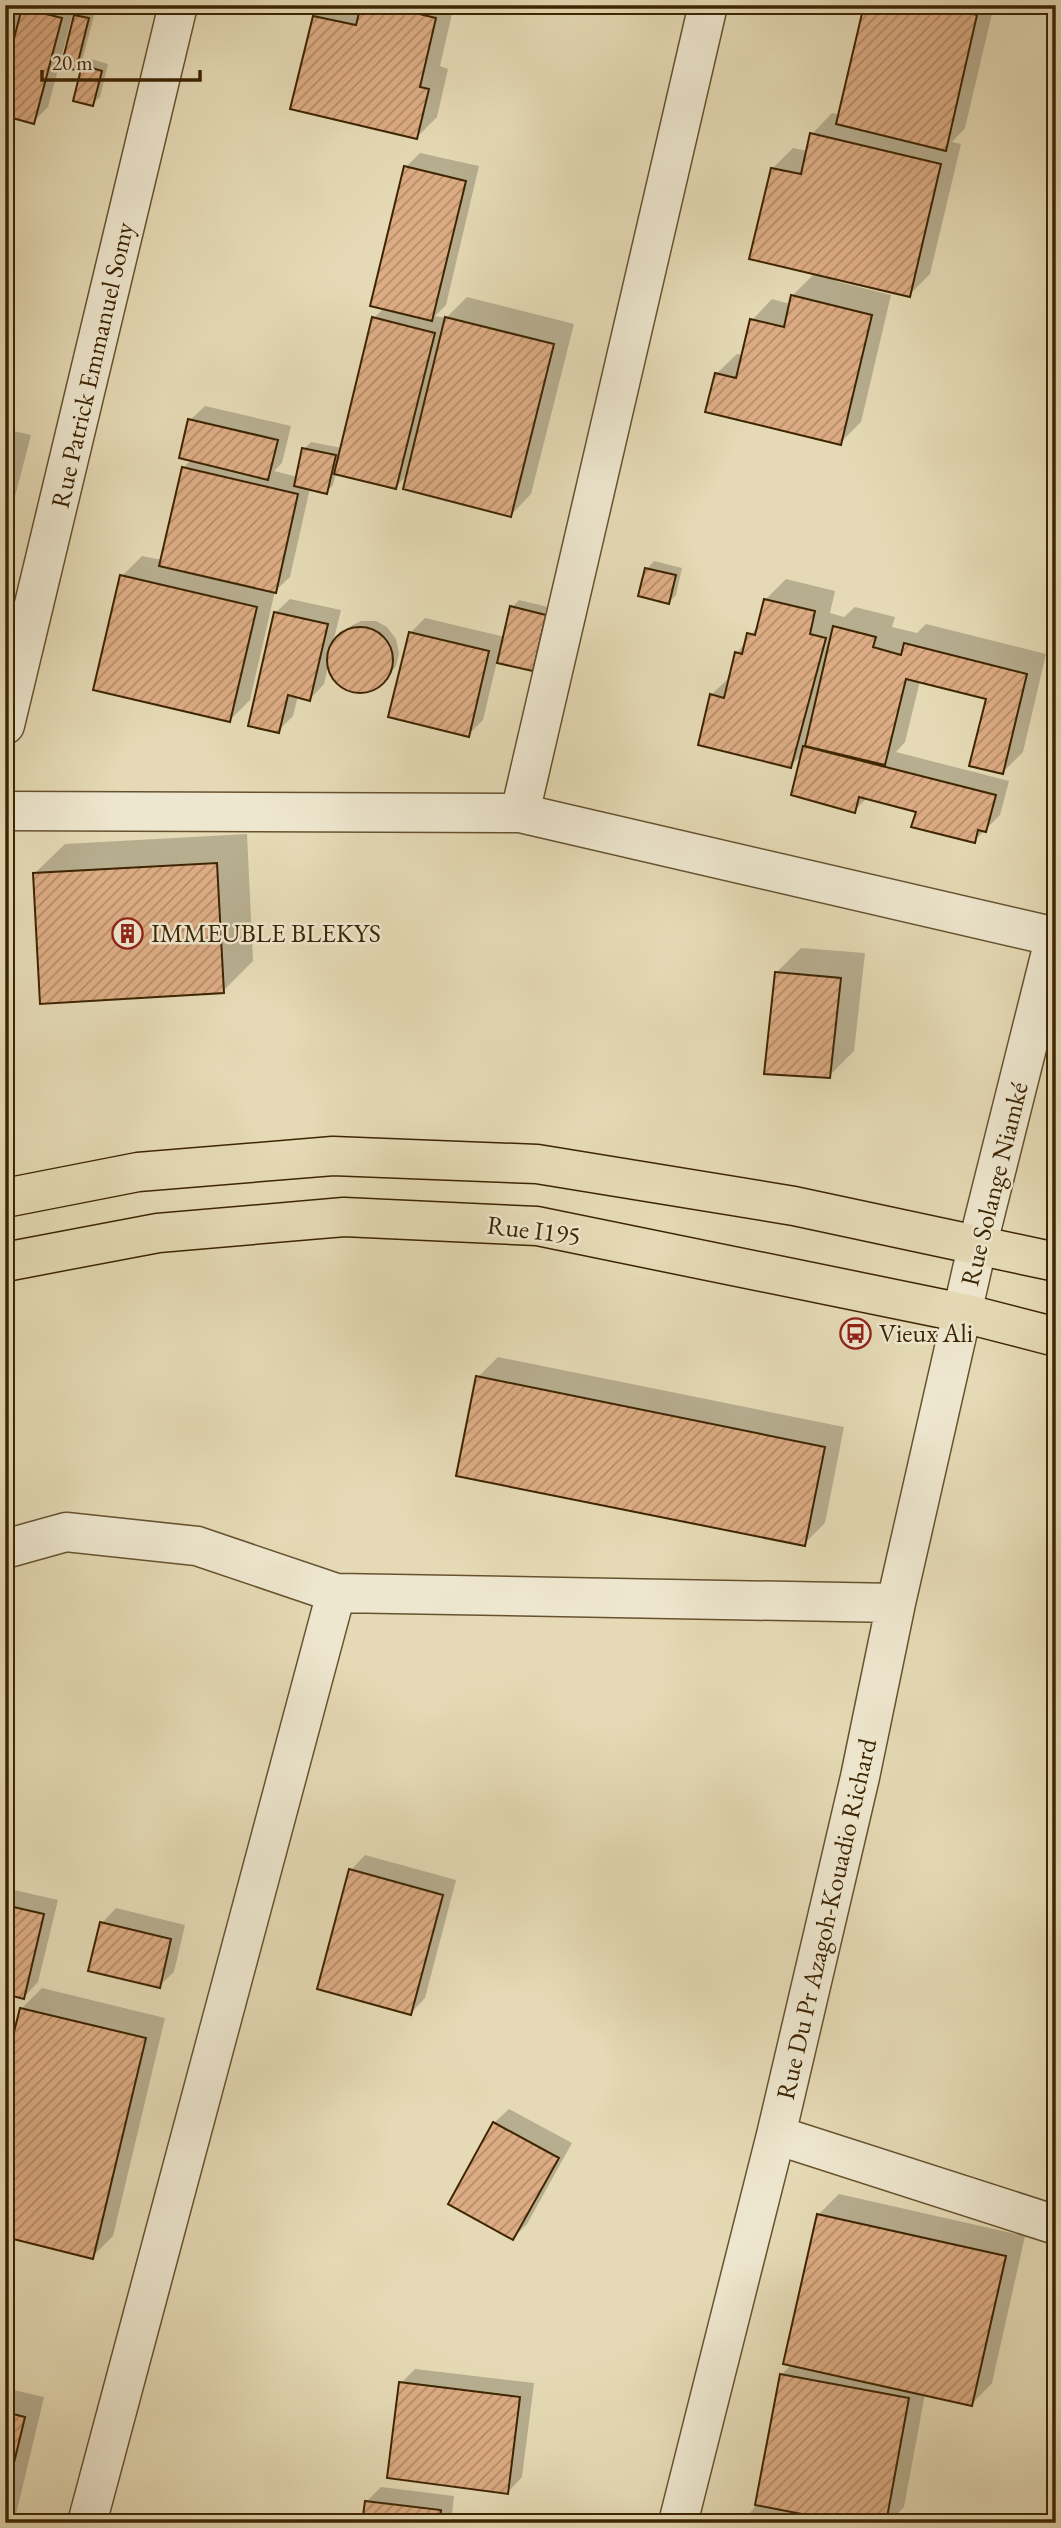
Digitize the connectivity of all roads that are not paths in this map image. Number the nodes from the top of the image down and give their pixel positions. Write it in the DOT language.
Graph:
graph roads {
  1 [pos="178,5"];
  2 [pos="708,5"];
  3 [pos="5,725"];
  4 [pos="5,811"];
  5 [pos="520,813"];
  6 [pos="1055,935"];
  7 [pos="5,1198"];
  8 [pos="978,1243"];
  9 [pos="5,1262"];
  10 [pos="1056,1262"];
  11 [pos="963,1313"];
  12 [pos="1056,1337"];
  13 [pos="5,1549"];
  14 [pos="336,1592"];
  15 [pos="896,1603"];
  16 [pos="776,2135"];
  17 [pos="1056,2225"];
  18 [pos="87,2523"];
  19 [pos="678,2523"];
  1 -- 3 [label="street, Rue Patrick Emmanuel Somy"];
  2 -- 5 [label="street"];
  4 -- 5 [label="street"];
  5 -- 6 [label="street"];
  6 -- 8 [label="street, Rue Solange Niamké"];
  7 -- 8 [label="main road"];
  8 -- 10 [label="main road"];
  8 -- 11 [label="street, Rue Solange Niamké"];
  9 -- 11 [label="main road, Rue I195"];
  11 -- 12 [label="main road, Rue I195"];
  11 -- 15 [label="street, Rue Du Pr Azagoh-Kouadio Richard"];
  13 -- 14 [label="street"];
  14 -- 15 [label="street"];
  14 -- 18 [label="street"];
  15 -- 16 [label="street, Rue Du Pr Azagoh-Kouadio Richard"];
  16 -- 17 [label="street"];
  16 -- 19 [label="street, Rue Du Pr Azagoh-Kouadio Richard"];
}
